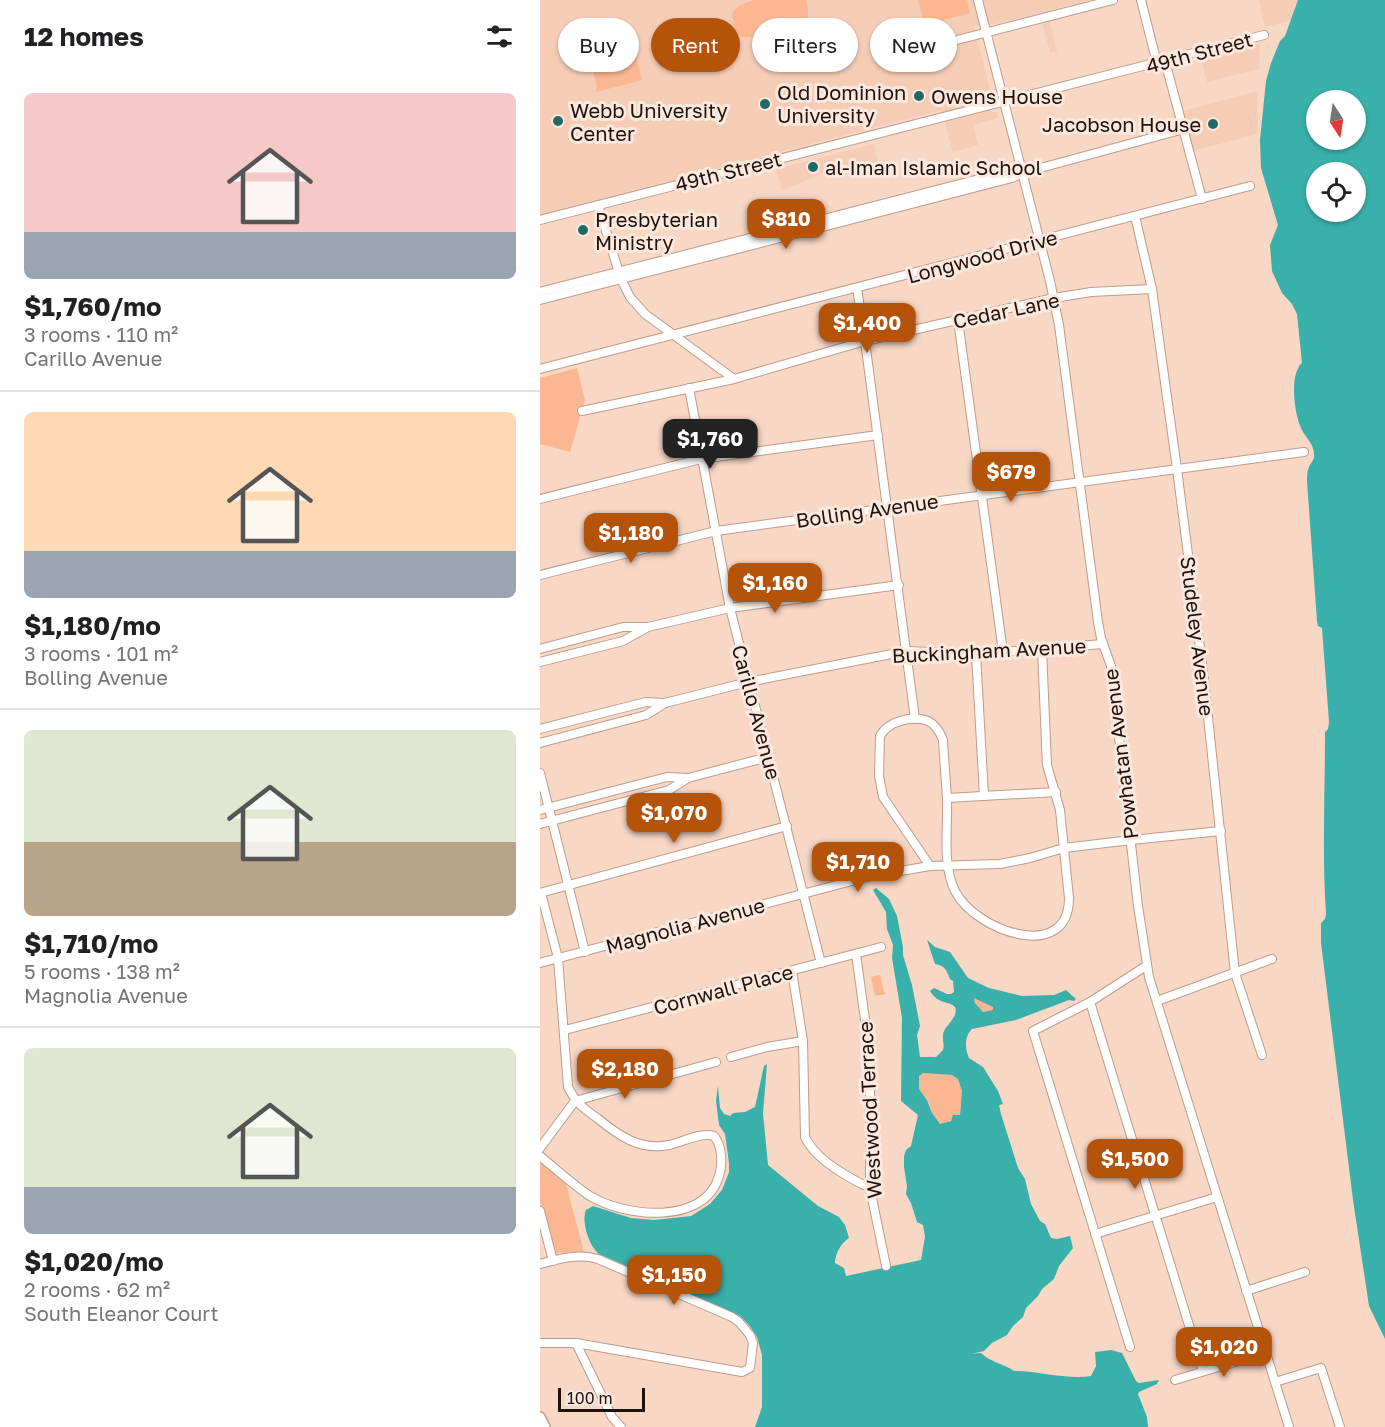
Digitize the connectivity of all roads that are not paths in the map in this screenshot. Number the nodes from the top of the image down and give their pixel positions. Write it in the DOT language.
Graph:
graph roads {
  1 [pos="978,0"];
  2 [pos="1113,0"];
  3 [pos="1141,0"];
  4 [pos="987,33"];
  5 [pos="1264,35"];
  6 [pos="957,40"];
  7 [pos="1161,62"];
  8 [pos="1004,101"];
  9 [pos="1184,129"];
  10 [pos="1022,173"];
  11 [pos="1250,186"];
  12 [pos="1202,199"];
  13 [pos="598,205"];
  14 [pos="1135,216"];
  15 [pos="540,220"];
  16 [pos="1040,240"];
  17 [pos="620,275"];
  18 [pos="856,288"];
  19 [pos="1152,289"];
  20 [pos="540,292"];
  21 [pos="1054,298"];
  22 [pos="540,300"];
  23 [pos="958,320"];
  24 [pos="675,335"];
  25 [pos="866,341"];
  26 [pos="540,369"];
  27 [pos="734,379"];
  28 [pos="689,387"];
  29 [pos="582,411"];
  30 [pos="878,435"];
  31 [pos="1304,452"];
  32 [pos="701,459"];
  33 [pos="1177,468"];
  34 [pos="1079,482"];
  35 [pos="983,494"];
  36 [pos="540,499"];
  37 [pos="888,507"];
  38 [pos="716,531"];
  39 [pos="540,575"];
  40 [pos="899,585"];
  41 [pos="730,608"];
  42 [pos="648,627"];
  43 [pos="1103,644"];
  44 [pos="540,649"];
  45 [pos="1041,650"];
  46 [pos="907,651"];
  47 [pos="1003,652"];
  48 [pos="976,654"];
  49 [pos="540,662"];
  50 [pos="748,682"];
  51 [pos="665,703"];
  52 [pos="915,719"];
  53 [pos="540,729"];
  54 [pos="540,743"];
  55 [pos="768,757"];
  56 [pos="540,773"];
  57 [pos="688,778"];
  58 [pos="1056,792"];
  59 [pos="984,796"];
  60 [pos="947,798"];
  61 [pos="549,808"];
  62 [pos="540,810"];
  63 [pos="553,820"];
  64 [pos="540,824"];
  65 [pos="787,826"];
  66 [pos="1221,831"];
  67 [pos="1131,840"];
  68 [pos="1064,848"];
  69 [pos="948,864"];
  70 [pos="930,866"];
  71 [pos="568,886"];
  72 [pos="541,893"];
  73 [pos="804,895"];
  74 [pos="881,947"];
  75 [pos="585,951"];
  76 [pos="856,954"];
  77 [pos="558,958"];
  78 [pos="1272,959"];
  79 [pos="540,963"];
  80 [pos="821,963"];
  81 [pos="1146,966"];
  82 [pos="792,971"];
  83 [pos="1235,973"];
  84 [pos="1157,1001"];
  85 [pos="1090,1002"];
  86 [pos="565,1030"];
  87 [pos="803,1041"];
  88 [pos="1262,1055"];
  89 [pos="731,1057"];
  90 [pos="716,1062"];
  91 [pos="575,1101"];
  92 [pos="540,1148"];
  93 [pos="540,1156"];
  94 [pos="870,1188"];
  95 [pos="1217,1197"];
  96 [pos="540,1211"];
  97 [pos="1156,1216"];
  98 [pos="1095,1234"];
  99 [pos="553,1261"];
  100 [pos="540,1264"];
  101 [pos="886,1266"];
  102 [pos="1305,1272"];
  103 [pos="1246,1291"];
  104 [pos="540,1343"];
  105 [pos="576,1343"];
  106 [pos="1130,1347"];
  107 [pos="1265,1353"];
  108 [pos="1203,1371"];
  109 [pos="1175,1380"];
  110 [pos="1275,1382"];
  111 [pos="540,1417"];
  112 [pos="545,1427"];
  113 [pos="621,1427"];
  114 [pos="1288,1427"];
  115 [pos="1340,1427"];
  1 -- 4 [label="street, Powhatan Avenue"];
  2 -- 4 [label="street"];
  3 -- 7 [label="street"];
  4 -- 6 [label="street"];
  4 -- 8 [label="street, Powhatan Avenue"];
  5 -- 7 [label="street, 49th Street"];
  7 -- 8 [label="street, 49th Street"];
  7 -- 9 [label="street"];
  8 -- 10 [label="street, Powhatan Avenue"];
  8 -- 13 [label="street, 49th Street"];
  9 -- 10 [label="street"];
  9 -- 12 [label="street"];
  10 -- 16 [label="street, Powhatan Avenue"];
  10 -- 17 [label="street"];
  11 -- 12 [label="street, Longwood Drive"];
  12 -- 14 [label="street, Longwood Drive"];
  13 -- 15 [label="street, 49th Street"];
  13 -- 17 [label="street"];
  14 -- 16 [label="street, Longwood Drive"];
  14 -- 19 [label="street, Studeley Avenue"];
  16 -- 18 [label="street, Longwood Drive"];
  16 -- 21 [label="street, Powhatan Avenue"];
  17 -- 20 [label="street"];
  17 -- 22 [label="street"];
  17 -- 24 [label="street"];
  18 -- 24 [label="street, Longwood Drive"];
  18 -- 25 [label="street"];
  19 -- 21 [label="street, Cedar Lane"];
  19 -- 33 [label="street, Studeley Avenue"];
  21 -- 23 [label="street, Cedar Lane"];
  21 -- 34 [label="street, Powhatan Avenue"];
  23 -- 25 [label="street, Cedar Lane"];
  23 -- 35 [label="street"];
  24 -- 26 [label="street, Longwood Drive"];
  24 -- 27 [label="street"];
  25 -- 27 [label="street, Cedar Lane"];
  25 -- 30 [label="street"];
  27 -- 28 [label="street, Cedar Lane"];
  28 -- 29 [label="street, Cedar Lane"];
  28 -- 32 [label="street, Carillo Avenue"];
  30 -- 32 [label="street"];
  30 -- 37 [label="street"];
  31 -- 33 [label="street, Bolling Avenue"];
  32 -- 36 [label="street"];
  32 -- 38 [label="street, Carillo Avenue"];
  33 -- 34 [label="street, Bolling Avenue"];
  33 -- 66 [label="street, Studeley Avenue"];
  34 -- 35 [label="street, Bolling Avenue"];
  34 -- 43 [label="street, Powhatan Avenue"];
  35 -- 37 [label="street, Bolling Avenue"];
  35 -- 47 [label="street"];
  37 -- 38 [label="street, Bolling Avenue"];
  37 -- 40 [label="street"];
  38 -- 39 [label="street, Bolling Avenue"];
  38 -- 41 [label="street, Carillo Avenue"];
  40 -- 41 [label="street"];
  40 -- 46 [label="street"];
  41 -- 42 [label="street"];
  41 -- 50 [label="street, Carillo Avenue"];
  42 -- 44 [label="street"];
  42 -- 49 [label="street"];
  43 -- 45 [label="street, Buckingham Avenue"];
  43 -- 67 [label="street, Powhatan Avenue"];
  45 -- 47 [label="street, Buckingham Avenue"];
  45 -- 58 [label="street"];
  46 -- 48 [label="street, Buckingham Avenue"];
  46 -- 50 [label="street, Buckingham Avenue"];
  46 -- 52 [label="street"];
  47 -- 48 [label="street, Buckingham Avenue"];
  48 -- 59 [label="street"];
  50 -- 51 [label="street, Buckingham Avenue"];
  50 -- 55 [label="street, Carillo Avenue"];
  51 -- 53 [label="street, Buckingham Avenue"];
  51 -- 54 [label="street, Buckingham Avenue"];
  52 -- 60 [label="street"];
  52 -- 70 [label="street"];
  55 -- 57 [label="street"];
  55 -- 65 [label="street, Carillo Avenue"];
  56 -- 61 [label="street"];
  57 -- 61 [label="street"];
  57 -- 63 [label="street"];
  58 -- 59 [label="street"];
  58 -- 68 [label="street"];
  59 -- 60 [label="street"];
  60 -- 69 [label="street"];
  61 -- 62 [label="street"];
  61 -- 63 [label="street"];
  63 -- 64 [label="street"];
  63 -- 71 [label="street"];
  65 -- 71 [label="street"];
  65 -- 73 [label="street, Carillo Avenue"];
  66 -- 67 [label="street, Magnolia Avenue"];
  66 -- 83 [label="street, Studeley Avenue"];
  67 -- 68 [label="street, Magnolia Avenue"];
  67 -- 81 [label="street, Powhatan Avenue"];
  68 -- 69 [label="street, Magnolia Avenue"];
  68 -- 69 [label="street"];
  69 -- 70 [label="street, Magnolia Avenue"];
  70 -- 73 [label="street, Magnolia Avenue"];
  71 -- 72 [label="street"];
  71 -- 75 [label="street"];
  72 -- 77 [label="street"];
  73 -- 75 [label="street, Magnolia Avenue"];
  73 -- 80 [label="street, Carillo Avenue"];
  74 -- 76 [label="street, Cornwall Place"];
  75 -- 77 [label="street, Magnolia Avenue"];
  76 -- 80 [label="street, Cornwall Place"];
  76 -- 94 [label="street, Westwood Terrace"];
  77 -- 79 [label="street, Magnolia Avenue"];
  77 -- 86 [label="street"];
  78 -- 83 [label="street"];
  80 -- 82 [label="street, Cornwall Place"];
  81 -- 84 [label="street, Powhatan Avenue"];
  81 -- 85 [label="street"];
  82 -- 86 [label="street, Cornwall Place"];
  82 -- 87 [label="street"];
  83 -- 84 [label="street"];
  83 -- 88 [label="street, Studeley Avenue"];
  84 -- 95 [label="street, Powhatan Avenue"];
  85 -- 97 [label="street"];
  85 -- 98 [label="street"];
  86 -- 91 [label="street"];
  87 -- 89 [label="street"];
  87 -- 94 [label="street"];
  90 -- 91 [label="street"];
  91 -- 92 [label="street"];
  91 -- 93 [label="street"];
  94 -- 101 [label="street, Westwood Terrace"];
  95 -- 97 [label="street"];
  95 -- 103 [label="street, Powhatan Avenue"];
  96 -- 99 [label="street"];
  97 -- 98 [label="street"];
  97 -- 108 [label="street"];
  98 -- 106 [label="street"];
  99 -- 100 [label="street"];
  99 -- 105 [label="street"];
  102 -- 103 [label="street"];
  103 -- 107 [label="street, Powhatan Avenue"];
  104 -- 105 [label="street"];
  105 -- 113 [label="street"];
  107 -- 108 [label="street"];
  107 -- 110 [label="street, Powhatan Avenue"];
  108 -- 109 [label="street"];
  110 -- 114 [label="street, Powhatan Avenue"];
  110 -- 115 [label="street"];
  111 -- 112 [label="main road"];
}
